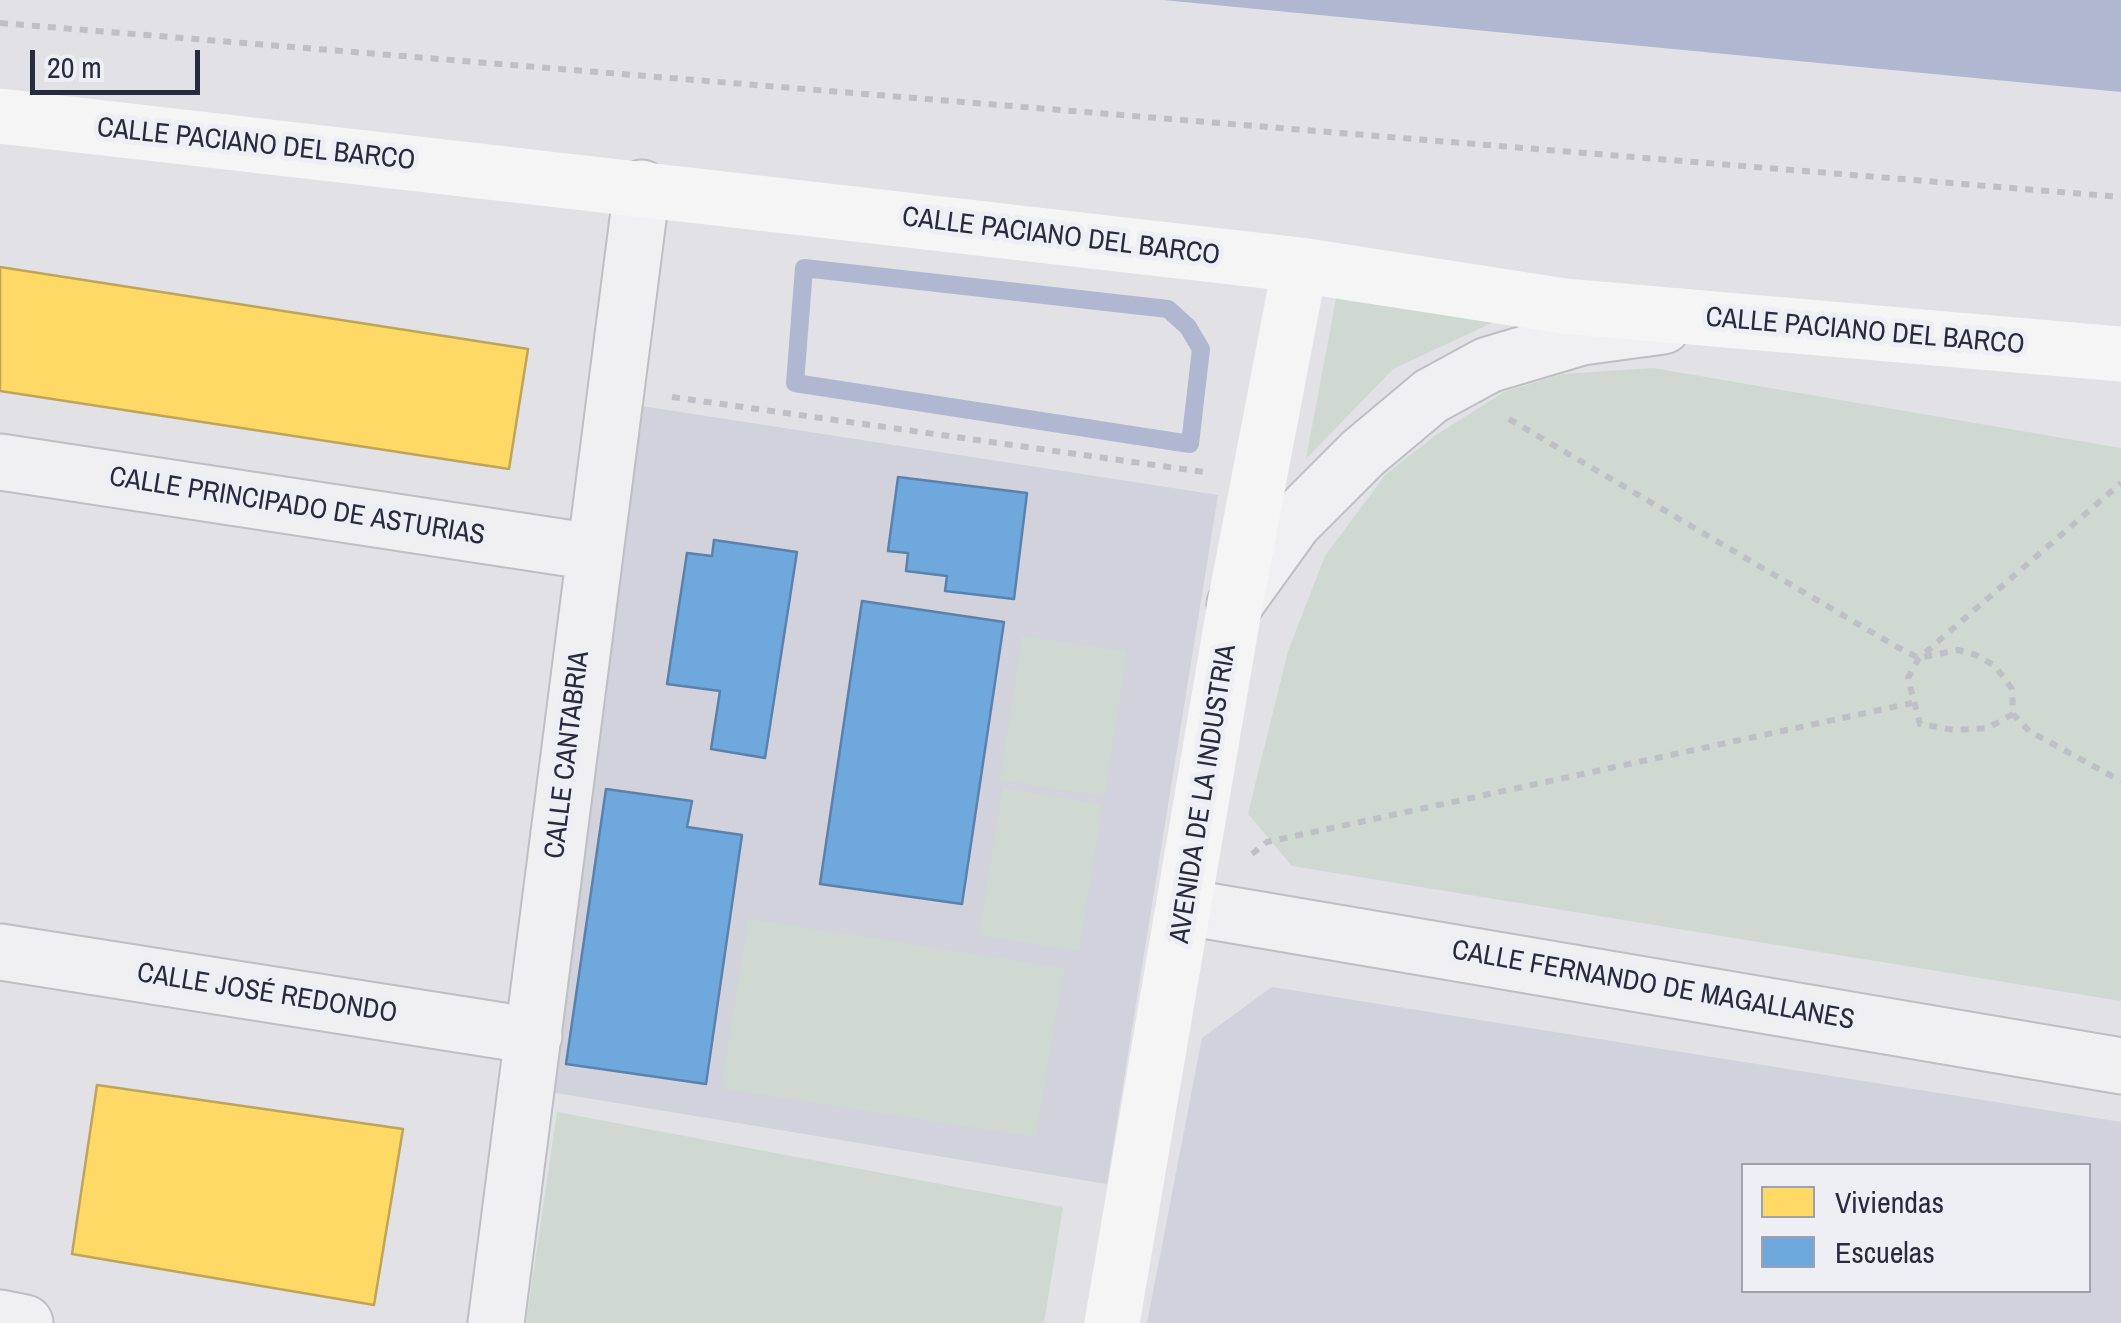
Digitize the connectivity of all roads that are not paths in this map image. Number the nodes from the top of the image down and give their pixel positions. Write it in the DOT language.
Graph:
graph roads {
  1 [pos="0,116"];
  2 [pos="642,188"];
  3 [pos="1300,265"];
  4 [pos="1712,320"];
  5 [pos="2121,354"];
  6 [pos="0,462"];
  7 [pos="593,552"];
  8 [pos="1235,604"];
  9 [pos="1186,907"];
  10 [pos="0,952"];
  11 [pos="534,1036"];
  12 [pos="2121,1066"];
  13 [pos="0,1318"];
  14 [pos="25,1323"];
  15 [pos="496,1323"];
  16 [pos="1112,1323"];
  1 -- 2 [label="street, CALLE PACIANO DEL BARCO"];
  2 -- 3 [label="street, CALLE PACIANO DEL BARCO"];
  2 -- 7 [label="street, CALLE CANTABRIA"];
  3 -- 4 [label="street, CALLE PACIANO DEL BARCO"];
  3 -- 8 [label="street, AVENIDA DE LA INDUSTRIA"];
  4 -- 5 [label="street, CALLE PACIANO DEL BARCO"];
  4 -- 8 [label="street"];
  6 -- 7 [label="street, CALLE PRINCIPADO DE ASTURIAS"];
  7 -- 11 [label="street, CALLE CANTABRIA"];
  8 -- 9 [label="street, AVENIDA DE LA INDUSTRIA"];
  9 -- 12 [label="street, CALLE FERNANDO DE MAGALLANES"];
  9 -- 16 [label="street, AVENIDA DE LA INDUSTRIA"];
  10 -- 11 [label="street, CALLE JOSÉ REDONDO"];
  11 -- 15 [label="street, CALLE CANTABRIA"];
  13 -- 14 [label="street"];
}
